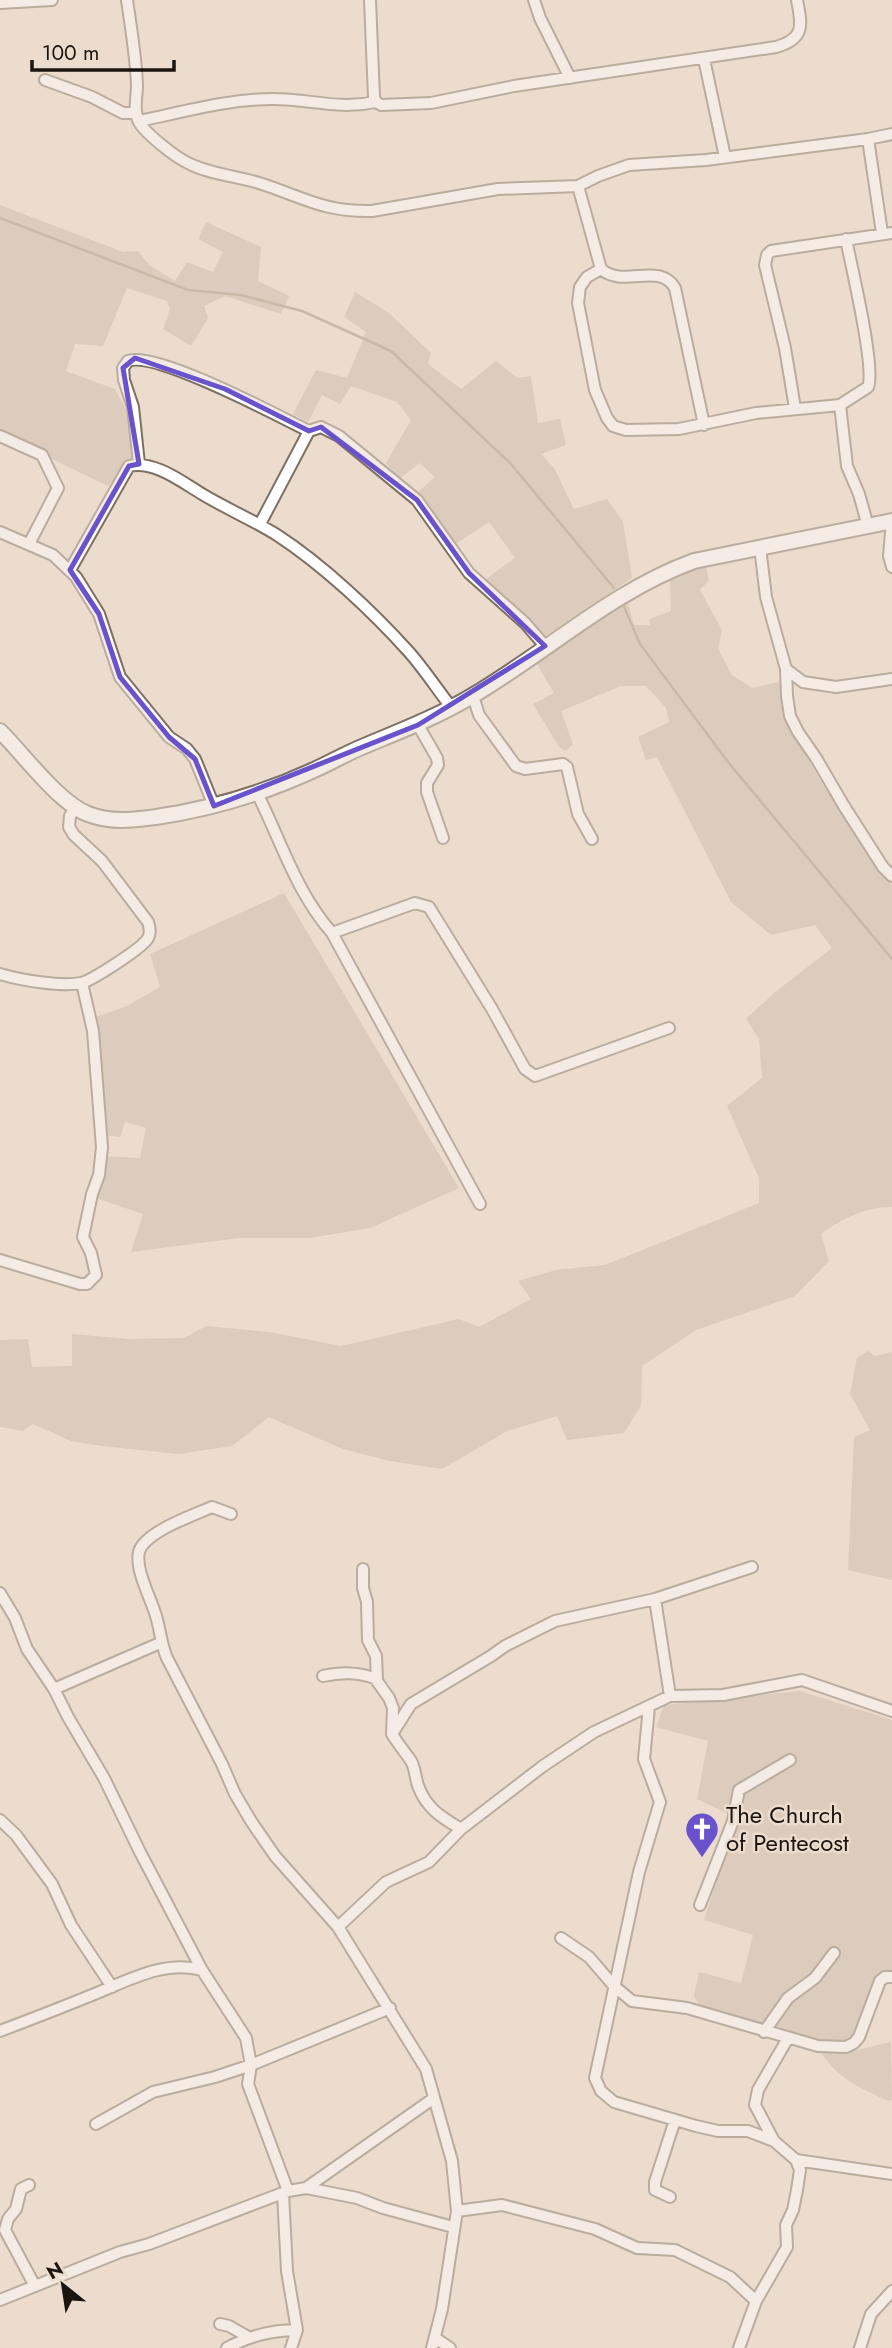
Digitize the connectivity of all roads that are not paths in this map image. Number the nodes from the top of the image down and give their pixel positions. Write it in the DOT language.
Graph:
graph roads {
  1 [pos="52,0"];
  2 [pos="127,0"];
  3 [pos="370,0"];
  4 [pos="534,0"];
  5 [pos="797,0"];
  6 [pos="18,1"];
  7 [pos="0,3"];
  8 [pos="704,59"];
  9 [pos="570,78"];
  10 [pos="45,80"];
  11 [pos="376,102"];
  12 [pos="137,117"];
  13 [pos="892,134"];
  14 [pos="869,139"];
  15 [pos="725,157"];
  16 [pos="578,187"];
  17 [pos="887,233"];
  18 [pos="846,239"];
  19 [pos="601,269"];
  20 [pos="840,405"];
  21 [pos="794,408"];
  22 [pos="704,425"];
  23 [pos="309,431"];
  24 [pos="0,436"];
  25 [pos="139,464"];
  26 [pos="892,522"];
  27 [pos="260,524"];
  28 [pos="868,526"];
  29 [pos="0,532"];
  30 [pos="29,544"];
  31 [pos="760,547"];
  32 [pos="892,567"];
  33 [pos="70,570"];
  34 [pos="545,646"];
  35 [pos="786,669"];
  36 [pos="892,679"];
  37 [pos="473,696"];
  38 [pos="451,707"];
  39 [pos="418,725"];
  40 [pos="0,731"];
  41 [pos="257,793"];
  42 [pos="214,806"];
  43 [pos="75,808"];
  44 [pos="443,838"];
  45 [pos="592,839"];
  46 [pos="892,876"];
  47 [pos="332,933"];
  48 [pos="0,974"];
  49 [pos="82,983"];
  50 [pos="669,1028"];
  51 [pos="480,1203"];
  52 [pos="0,1260"];
  53 [pos="231,1514"];
  54 [pos="752,1567"];
  55 [pos="363,1569"];
  56 [pos="0,1593"];
  57 [pos="655,1600"];
  58 [pos="160,1643"];
  59 [pos="323,1676"];
  60 [pos="377,1679"];
  61 [pos="54,1689"];
  62 [pos="670,1696"];
  63 [pos="649,1707"];
  64 [pos="892,1711"];
  65 [pos="392,1734"];
  66 [pos="790,1760"];
  67 [pos="0,1820"];
  68 [pos="461,1829"];
  69 [pos="700,1905"];
  70 [pos="338,1927"];
  71 [pos="561,1938"];
  72 [pos="834,1953"];
  73 [pos="202,1970"];
  74 [pos="892,1977"];
  75 [pos="614,1986"];
  76 [pos="113,1987"];
  77 [pos="390,2008"];
  78 [pos="0,2031"];
  79 [pos="764,2032"];
  80 [pos="788,2038"];
  81 [pos="251,2065"];
  82 [pos="434,2098"];
  83 [pos="675,2120"];
  84 [pos="96,2124"];
  85 [pos="774,2141"];
  86 [pos="796,2160"];
  87 [pos="892,2174"];
  88 [pos="29,2185"];
  89 [pos="306,2188"];
  90 [pos="285,2192"];
  91 [pos="670,2197"];
  92 [pos="457,2211"];
  93 [pos="2,2227"];
  94 [pos="453,2227"];
  95 [pos="35,2286"];
  96 [pos="892,2291"];
  97 [pos="0,2300"];
  98 [pos="756,2301"];
  99 [pos="220,2324"];
  100 [pos="296,2330"];
  101 [pos="250,2338"];
  102 [pos="433,2343"];
  103 [pos="227,2348"];
  104 [pos="291,2348"];
  105 [pos="450,2348"];
  106 [pos="739,2348"];
  107 [pos="860,2348"];
  1 -- 6 [label="street"];
  2 -- 12 [label="street"];
  3 -- 11 [label="street"];
  4 -- 9 [label="street"];
  5 -- 8 [label="street"];
  6 -- 7 [label="street"];
  8 -- 9 [label="street"];
  8 -- 15 [label="street"];
  9 -- 11 [label="street"];
  10 -- 12 [label="street"];
  11 -- 12 [label="street"];
  12 -- 16 [label="street"];
  13 -- 14 [label="street"];
  14 -- 15 [label="street"];
  14 -- 17 [label="street"];
  15 -- 16 [label="street"];
  16 -- 19 [label="street"];
  17 -- 18 [label="street"];
  18 -- 20 [label="street"];
  18 -- 21 [label="street"];
  19 -- 22 [label="street"];
  19 -- 22 [label="street"];
  20 -- 21 [label="street"];
  20 -- 28 [label="street"];
  21 -- 22 [label="street"];
  23 -- 25 [label="street"];
  23 -- 27 [label="street"];
  23 -- 34 [label="street"];
  24 -- 30 [label="street"];
  25 -- 27 [label="street"];
  25 -- 33 [label="street"];
  26 -- 28 [label="street"];
  26 -- 32 [label="street"];
  27 -- 38 [label="street"];
  28 -- 31 [label="street"];
  29 -- 30 [label="street"];
  30 -- 33 [label="street"];
  31 -- 34 [label="street"];
  31 -- 35 [label="street"];
  33 -- 42 [label="street"];
  34 -- 37 [label="street"];
  35 -- 36 [label="street"];
  35 -- 46 [label="street"];
  37 -- 38 [label="street"];
  37 -- 45 [label="street"];
  38 -- 39 [label="street"];
  39 -- 41 [label="street"];
  39 -- 44 [label="street"];
  40 -- 43 [label="street"];
  41 -- 42 [label="street"];
  41 -- 47 [label="street"];
  42 -- 43 [label="street"];
  43 -- 49 [label="street"];
  47 -- 50 [label="street"];
  47 -- 51 [label="street"];
  48 -- 49 [label="street"];
  49 -- 52 [label="street"];
  53 -- 58 [label="street"];
  54 -- 57 [label="street"];
  55 -- 60 [label="street"];
  56 -- 61 [label="street"];
  57 -- 62 [label="street"];
  57 -- 65 [label="street"];
  58 -- 61 [label="street"];
  58 -- 70 [label="street"];
  59 -- 60 [label="street"];
  60 -- 65 [label="street"];
  61 -- 73 [label="street"];
  62 -- 63 [label="street"];
  62 -- 64 [label="street"];
  63 -- 68 [label="street"];
  63 -- 75 [label="street"];
  65 -- 68 [label="street"];
  66 -- 69 [label="street"];
  67 -- 76 [label="street"];
  68 -- 70 [label="street"];
  70 -- 77 [label="street"];
  71 -- 75 [label="street"];
  72 -- 79 [label="street"];
  73 -- 76 [label="street"];
  73 -- 81 [label="street"];
  74 -- 80 [label="street"];
  75 -- 79 [label="street"];
  75 -- 83 [label="street"];
  76 -- 78 [label="street"];
  77 -- 81 [label="street"];
  77 -- 82 [label="street"];
  79 -- 80 [label="street"];
  80 -- 85 [label="street"];
  81 -- 84 [label="street"];
  81 -- 90 [label="street"];
  82 -- 89 [label="street"];
  82 -- 92 [label="street"];
  83 -- 85 [label="street"];
  83 -- 91 [label="street"];
  85 -- 86 [label="street"];
  86 -- 87 [label="street"];
  86 -- 98 [label="street"];
  88 -- 93 [label="street"];
  89 -- 90 [label="street"];
  89 -- 94 [label="street"];
  90 -- 95 [label="street"];
  90 -- 100 [label="street"];
  92 -- 94 [label="street"];
  92 -- 98 [label="street"];
  93 -- 95 [label="street"];
  94 -- 102 [label="street"];
  95 -- 97 [label="street"];
  96 -- 107 [label="street"];
  98 -- 106 [label="street"];
  99 -- 101 [label="street"];
  100 -- 101 [label="street"];
  100 -- 104 [label="street"];
  101 -- 103 [label="street"];
  102 -- 105 [label="street"];
}
